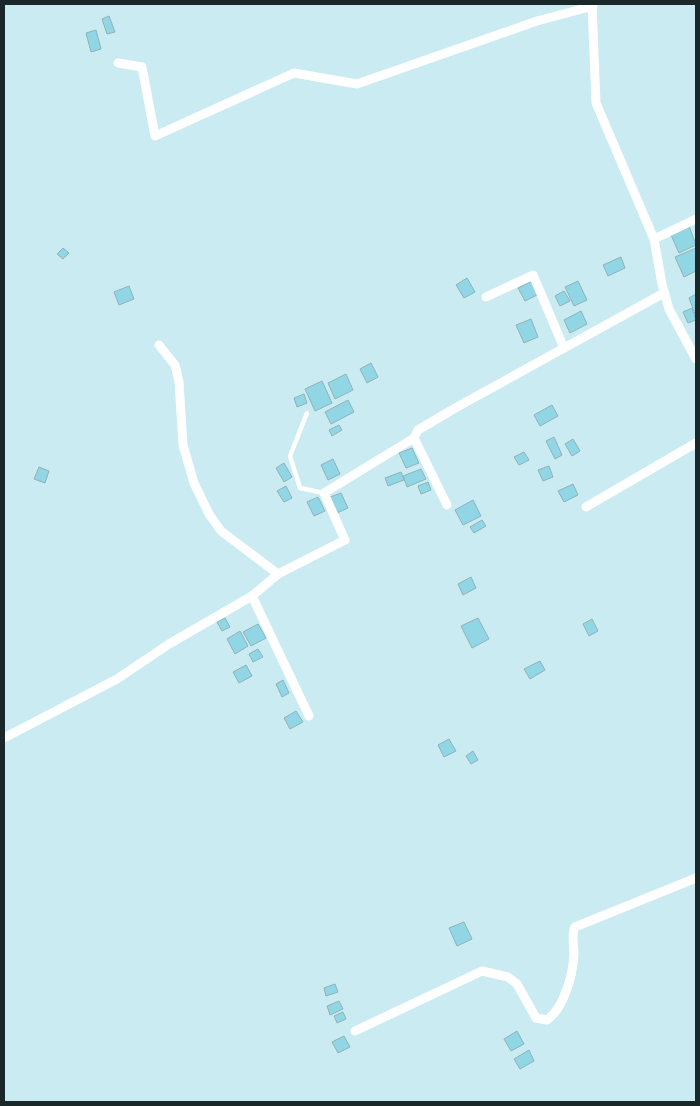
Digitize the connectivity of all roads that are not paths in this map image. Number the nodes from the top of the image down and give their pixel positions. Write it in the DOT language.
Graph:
graph roads {
  1 [pos="593,5"];
  2 [pos="118,63"];
  3 [pos="696,219"];
  4 [pos="654,239"];
  5 [pos="664,293"];
  6 [pos="486,297"];
  7 [pos="158,345"];
  8 [pos="564,348"];
  9 [pos="696,360"];
  10 [pos="307,413"];
  11 [pos="414,438"];
  12 [pos="696,443"];
  13 [pos="324,493"];
  14 [pos="447,504"];
  15 [pos="586,507"];
  16 [pos="278,574"];
  17 [pos="252,596"];
  18 [pos="309,716"];
  19 [pos="4,738"];
  20 [pos="696,878"];
  21 [pos="355,1031"];
  1 -- 2 [label="street"];
  1 -- 4 [label="street"];
  3 -- 4 [label="street"];
  4 -- 5 [label="street"];
  5 -- 8 [label="street"];
  5 -- 9 [label="street"];
  6 -- 8 [label="street"];
  7 -- 16 [label="street"];
  8 -- 11 [label="street"];
  10 -- 13 [label="lane"];
  11 -- 13 [label="street"];
  11 -- 14 [label="street"];
  12 -- 15 [label="street"];
  13 -- 16 [label="street"];
  16 -- 17 [label="street"];
  17 -- 18 [label="street"];
  17 -- 19 [label="street"];
  20 -- 21 [label="street"];
}
